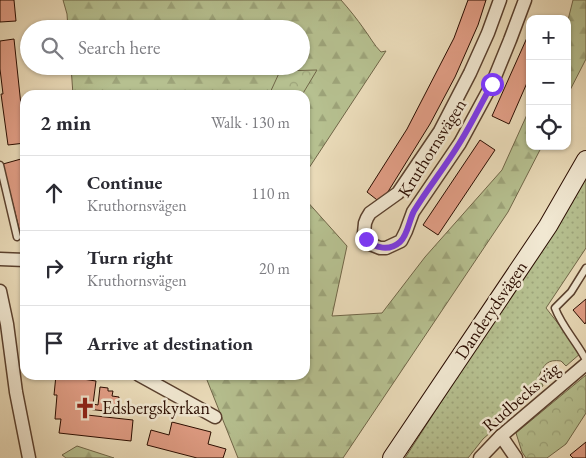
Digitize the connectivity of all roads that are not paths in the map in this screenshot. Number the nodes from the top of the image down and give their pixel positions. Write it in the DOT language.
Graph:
graph roads {
  1 [pos="500,0"];
  2 [pos="524,0"];
  3 [pos="586,160"];
  4 [pos="0,165"];
  5 [pos="17,236"];
  6 [pos="0,260"];
  7 [pos="20,260"];
  8 [pos="586,268"];
  9 [pos="0,292"];
  10 [pos="586,360"];
  11 [pos="586,364"];
  12 [pos="148,380"];
  13 [pos="215,417"];
  14 [pos="501,436"];
  15 [pos="28,458"];
  16 [pos="392,458"];
  17 [pos="480,458"];
  18 [pos="516,458"];
  1 -- 2 [label="street, Kruthornsvägen"];
  3 -- 16 [label="main road, Danderydsvägen"];
  4 -- 5 [label="lane"];
  6 -- 7 [label="street"];
  8 -- 10 [label="lane"];
  9 -- 15 [label="street"];
  11 -- 14 [label="street, Rudbecks väg"];
  12 -- 13 [label="street"];
  14 -- 17 [label="street, Rudbecks väg"];
  14 -- 18 [label="street"];
}
